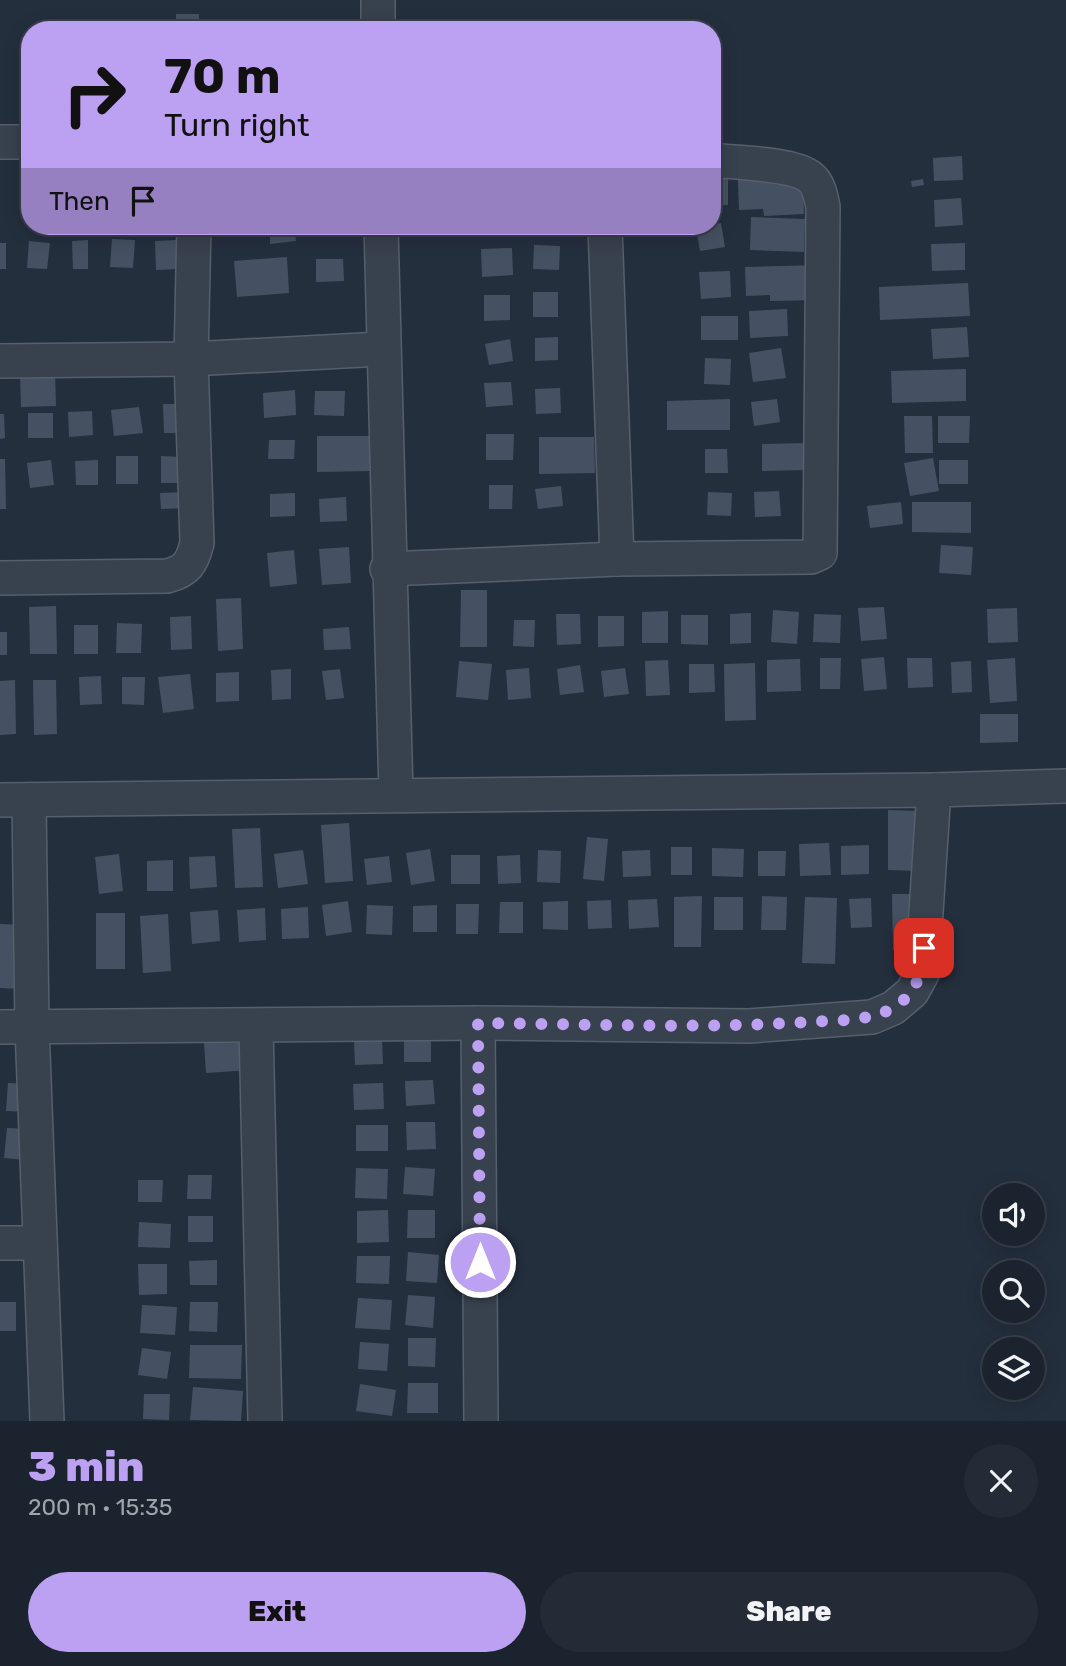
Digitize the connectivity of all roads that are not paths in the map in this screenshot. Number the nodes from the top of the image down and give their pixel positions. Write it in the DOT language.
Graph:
graph roads {
  1 [pos="378,0"];
  2 [pos="378,21"];
  3 [pos="0,142"];
  4 [pos="21,142"];
  5 [pos="721,161"];
  6 [pos="194,235"];
  7 [pos="381,235"];
  8 [pos="605,235"];
  9 [pos="382,349"];
  10 [pos="191,359"];
  11 [pos="0,360"];
  12 [pos="617,559"];
  13 [pos="387,569"];
  14 [pos="0,578"];
  15 [pos="1066,786"];
  16 [pos="934,790"];
  17 [pos="396,794"];
  18 [pos="14,800"];
  19 [pos="478,1023"];
  20 [pos="256,1026"];
  21 [pos="16,1027"];
  22 [pos="0,1243"];
  23 [pos="40,1243"];
  24 [pos="47,1421"];
  25 [pos="265,1421"];
  26 [pos="481,1421"];
  1 -- 2 [label="street"];
  3 -- 4 [label="street"];
  5 -- 12 [label="street"];
  6 -- 10 [label="street"];
  7 -- 9 [label="street"];
  8 -- 12 [label="street"];
  9 -- 10 [label="street"];
  9 -- 13 [label="street"];
  10 -- 11 [label="street"];
  10 -- 14 [label="street"];
  12 -- 13 [label="street"];
  13 -- 17 [label="street"];
  15 -- 16 [label="street"];
  16 -- 17 [label="street"];
  16 -- 19 [label="street"];
  17 -- 18 [label="street"];
  18 -- 21 [label="street"];
  19 -- 20 [label="street"];
  19 -- 26 [label="street"];
  20 -- 21 [label="street"];
  20 -- 25 [label="street"];
  21 -- 23 [label="street"];
  22 -- 23 [label="street"];
  23 -- 24 [label="street"];
}
